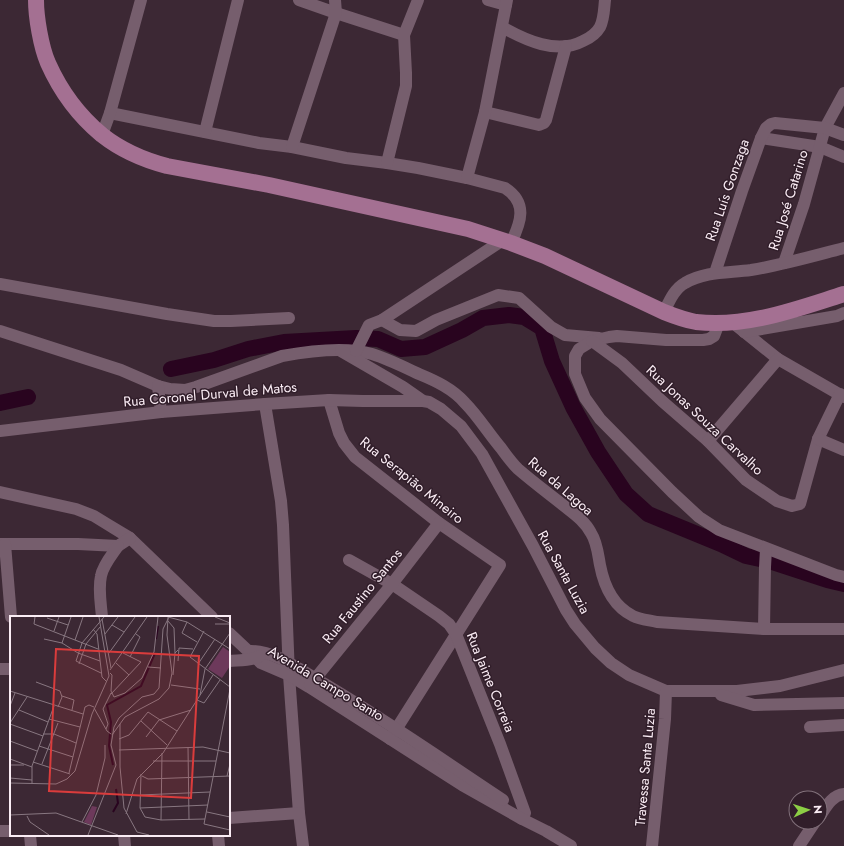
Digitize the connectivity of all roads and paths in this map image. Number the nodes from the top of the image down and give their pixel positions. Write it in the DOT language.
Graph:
graph roads {
  1 [pos="36,0"];
  2 [pos="141,0"];
  3 [pos="238,0"];
  4 [pos="299,0"];
  5 [pos="335,0"];
  6 [pos="418,0"];
  7 [pos="488,0"];
  8 [pos="605,0"];
  9 [pos="506,3"];
  10 [pos="336,13"];
  11 [pos="502,27"];
  12 [pos="404,35"];
  13 [pos="566,46"];
  14 [pos="844,93"];
  15 [pos="485,112"];
  16 [pos="110,113"];
  17 [pos="825,128"];
  18 [pos="205,132"];
  19 [pos="844,135"];
  20 [pos="102,136"];
  21 [pos="762,138"];
  22 [pos="820,146"];
  23 [pos="292,148"];
  24 [pos="844,156"];
  25 [pos="387,163"];
  26 [pos="467,178"];
  27 [pos="507,241"];
  28 [pos="844,248"];
  29 [pos="784,263"];
  30 [pos="715,273"];
  31 [pos="0,284"];
  32 [pos="844,294"];
  33 [pos="664,312"];
  34 [pos="842,316"];
  35 [pos="290,318"];
  36 [pos="382,320"];
  37 [pos="725,323"];
  38 [pos="0,331"];
  39 [pos="744,332"];
  40 [pos="597,339"];
  41 [pos="340,350"];
  42 [pos="356,351"];
  43 [pos="778,359"];
  44 [pos="158,386"];
  45 [pos="842,396"];
  46 [pos="329,400"];
  47 [pos="423,401"];
  48 [pos="265,404"];
  49 [pos="161,412"];
  50 [pos="0,431"];
  51 [pos="818,439"];
  52 [pos="708,441"];
  53 [pos="844,450"];
  54 [pos="0,492"];
  55 [pos="439,523"];
  56 [pos="130,538"];
  57 [pos="3,544"];
  58 [pos="118,546"];
  59 [pos="766,549"];
  60 [pos="349,560"];
  61 [pos="844,577"];
  62 [pos="392,584"];
  63 [pos="208,615"];
  64 [pos="11,616"];
  65 [pos="102,616"];
  66 [pos="764,629"];
  67 [pos="844,629"];
  68 [pos="230,634"];
  69 [pos="456,634"];
  70 [pos="257,654"];
  71 [pos="230,661"];
  72 [pos="289,663"];
  73 [pos="10,669"];
  74 [pos="0,670"];
  75 [pos="844,670"];
  76 [pos="289,675"];
  77 [pos="312,683"];
  78 [pos="666,691"];
  79 [pos="710,692"];
  80 [pos="844,703"];
  81 [pos="844,725"];
  82 [pos="810,726"];
  83 [pos="394,734"];
  84 [pos="844,794"];
  85 [pos="828,804"];
  86 [pos="299,813"];
  87 [pos="523,816"];
  88 [pos="230,818"];
  89 [pos="810,830"];
  90 [pos="30,836"];
  91 [pos="124,836"];
  92 [pos="218,836"];
  93 [pos="31,846"];
  94 [pos="125,846"];
  95 [pos="219,846"];
  96 [pos="303,846"];
  97 [pos="571,846"];
  98 [pos="652,846"];
  99 [pos="799,846"];
  1 -- 20 [label="main road"];
  2 -- 16 [label="street"];
  3 -- 18 [label="street"];
  4 -- 10 [label="street"];
  5 -- 10 [label="street"];
  6 -- 12 [label="street"];
  7 -- 9 [label="street"];
  8 -- 13 [label="street"];
  9 -- 11 [label="street"];
  10 -- 12 [label="street"];
  10 -- 23 [label="street"];
  11 -- 13 [label="street"];
  11 -- 15 [label="street"];
  12 -- 25 [label="street"];
  13 -- 15 [label="street"];
  14 -- 17 [label="street, Rua José Catarino"];
  15 -- 26 [label="street"];
  16 -- 18 [label="street"];
  16 -- 20 [label="street"];
  17 -- 19 [label="street"];
  17 -- 21 [label="street, Rua Luís Gonzaga"];
  17 -- 22 [label="street, Rua José Catarino"];
  18 -- 23 [label="street"];
  20 -- 27 [label="main road"];
  21 -- 22 [label="street"];
  21 -- 30 [label="street, Rua Luís Gonzaga"];
  22 -- 24 [label="street"];
  22 -- 29 [label="street, Rua José Catarino"];
  23 -- 25 [label="street"];
  25 -- 26 [label="street"];
  26 -- 27 [label="street"];
  27 -- 33 [label="main road"];
  27 -- 36 [label="street"];
  28 -- 29 [label="street"];
  29 -- 30 [label="street"];
  30 -- 33 [label="street"];
  31 -- 35 [label="street"];
  32 -- 37 [label="main road"];
  33 -- 37 [label="main road"];
  34 -- 39 [label="street"];
  36 -- 40 [label="street"];
  36 -- 42 [label="street"];
  37 -- 39 [label="street"];
  37 -- 40 [label="street"];
  38 -- 44 [label="street, Rua da Lagoa"];
  39 -- 43 [label="street"];
  40 -- 52 [label="street, Rua Jonas Souza Carvalho"];
  40 -- 59 [label="street"];
  41 -- 42 [label="street, Rua da Lagoa"];
  41 -- 44 [label="street, Rua da Lagoa"];
  41 -- 47 [label="street, Rua Santa Luzia"];
  42 -- 66 [label="street, Rua da Lagoa"];
  43 -- 45 [label="street"];
  43 -- 52 [label="street"];
  44 -- 49 [label="street"];
  45 -- 51 [label="street"];
  46 -- 47 [label="street, Rua Coronel Durval de Matos"];
  46 -- 48 [label="street, Rua Coronel Durval de Matos"];
  46 -- 55 [label="street, Rua Serapião Mineiro"];
  47 -- 78 [label="street, Rua Santa Luzia"];
  48 -- 49 [label="street, Rua Coronel Durval de Matos"];
  48 -- 72 [label="street"];
  49 -- 50 [label="street, Rua Coronel Durval de Matos"];
  51 -- 52 [label="street, Rua Jonas Souza Carvalho"];
  51 -- 53 [label="street"];
  54 -- 56 [label="street"];
  55 -- 62 [label="street, Rua Faustino Santos"];
  55 -- 69 [label="street, Rua Serapião Mineiro"];
  56 -- 58 [label="street"];
  56 -- 63 [label="street"];
  57 -- 58 [label="street"];
  57 -- 64 [label="street"];
  58 -- 65 [label="street"];
  59 -- 61 [label="street"];
  59 -- 66 [label="street"];
  60 -- 62 [label="street, Rua Jaime Correia"];
  62 -- 69 [label="street, Rua Jaime Correia"];
  62 -- 77 [label="street, Rua Faustino Santos"];
  66 -- 67 [label="street, Rua da Lagoa"];
  68 -- 70 [label="street"];
  69 -- 83 [label="street"];
  69 -- 87 [label="street, Rua Jaime Correia"];
  70 -- 71 [label="street"];
  70 -- 72 [label="street, Avenida Campo Santo"];
  70 -- 76 [label="street, Avenida Campo Santo"];
  72 -- 76 [label="street"];
  72 -- 77 [label="street, Avenida Campo Santo"];
  73 -- 74 [label="street"];
  75 -- 79 [label="street, Rua Santa Luzia"];
  76 -- 77 [label="street, Avenida Campo Santo"];
  76 -- 86 [label="street"];
  77 -- 83 [label="street, Avenida Campo Santo"];
  78 -- 79 [label="street, Rua Santa Luzia"];
  78 -- 98 [label="street, Travessa Santa Luzia"];
  79 -- 80 [label="street"];
  81 -- 82 [label="street"];
  83 -- 87 [label="street, Avenida Campo Santo"];
  84 -- 85 [label="street"];
  86 -- 88 [label="street"];
  86 -- 96 [label="street"];
  87 -- 97 [label="street, Avenida Campo Santo"];
  89 -- 99 [label="street"];
  90 -- 93 [label="street"];
  91 -- 94 [label="street"];
  92 -- 95 [label="street"];
}
